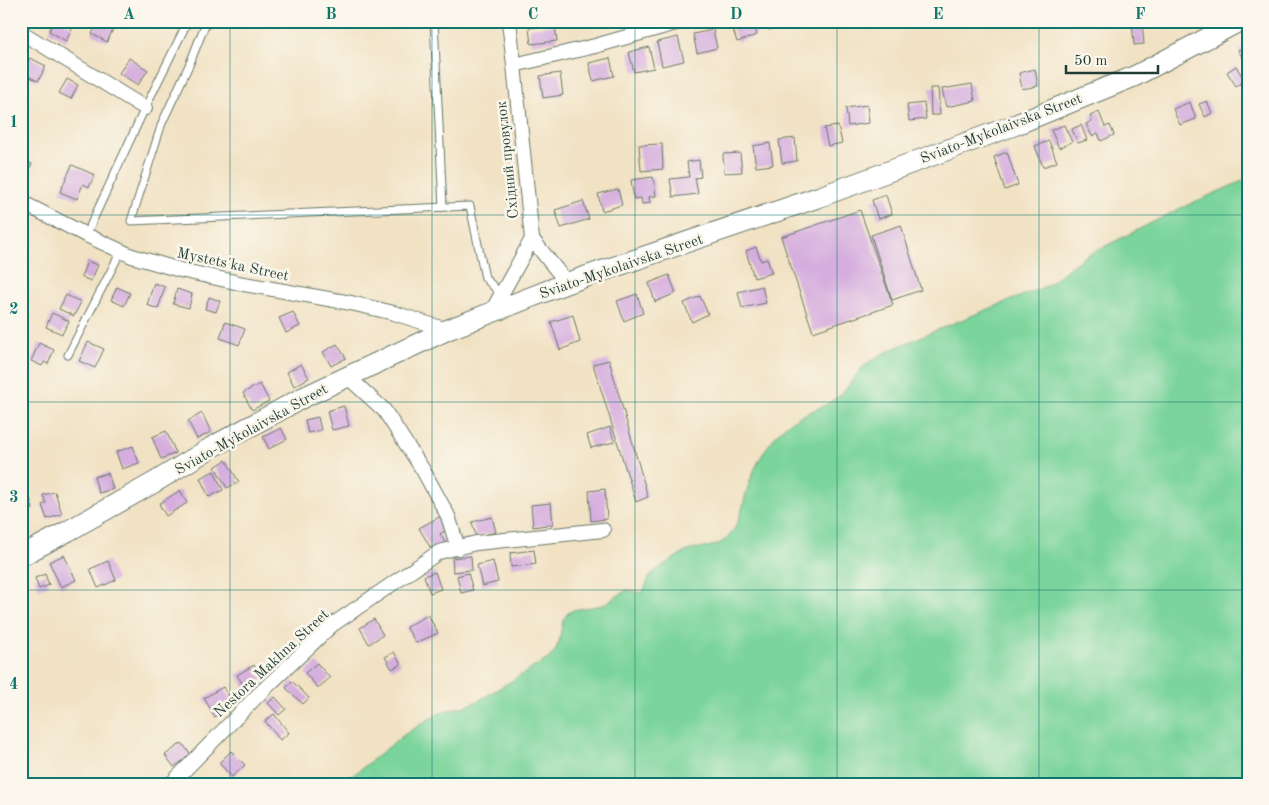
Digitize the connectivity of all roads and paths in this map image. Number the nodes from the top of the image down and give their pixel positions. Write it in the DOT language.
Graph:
graph roads {
  1 [pos="188,21"];
  2 [pos="208,21"];
  3 [pos="434,21"];
  4 [pos="509,21"];
  5 [pos="683,21"];
  6 [pos="1240,21"];
  7 [pos="21,32"];
  8 [pos="514,65"];
  9 [pos="145,108"];
  10 [pos="21,202"];
  11 [pos="443,207"];
  12 [pos="86,235"];
  13 [pos="532,240"];
  14 [pos="122,250"];
  15 [pos="567,284"];
  16 [pos="502,294"];
  17 [pos="491,313"];
  18 [pos="448,330"];
  19 [pos="68,355"];
  20 [pos="348,377"];
  21 [pos="604,530"];
  22 [pos="458,548"];
  23 [pos="21,556"];
  24 [pos="171,784"];
  1 -- 9 [label="lane"];
  2 -- 11 [label="lane"];
  3 -- 11 [label="lane"];
  4 -- 8 [label="street, Східний провулок"];
  5 -- 8 [label="street"];
  6 -- 15 [label="street, Sviato-Mykolaivska Street"];
  7 -- 9 [label="street"];
  8 -- 13 [label="street, Східний провулок"];
  9 -- 12 [label="lane"];
  10 -- 12 [label="street, Mystets'ka Street"];
  11 -- 16 [label="lane"];
  12 -- 14 [label="street, Mystets'ka Street"];
  13 -- 15 [label="street"];
  13 -- 16 [label="street"];
  14 -- 18 [label="street, Mystets'ka Street"];
  14 -- 19 [label="lane"];
  15 -- 17 [label="street, Sviato-Mykolaivska Street"];
  16 -- 17 [label="street"];
  17 -- 18 [label="street, Sviato-Mykolaivska Street"];
  18 -- 20 [label="street, Sviato-Mykolaivska Street"];
  20 -- 22 [label="street"];
  20 -- 23 [label="street, Sviato-Mykolaivska Street"];
  21 -- 22 [label="street, Nestora Makhna Street"];
  22 -- 24 [label="street, Nestora Makhna Street"];
}
